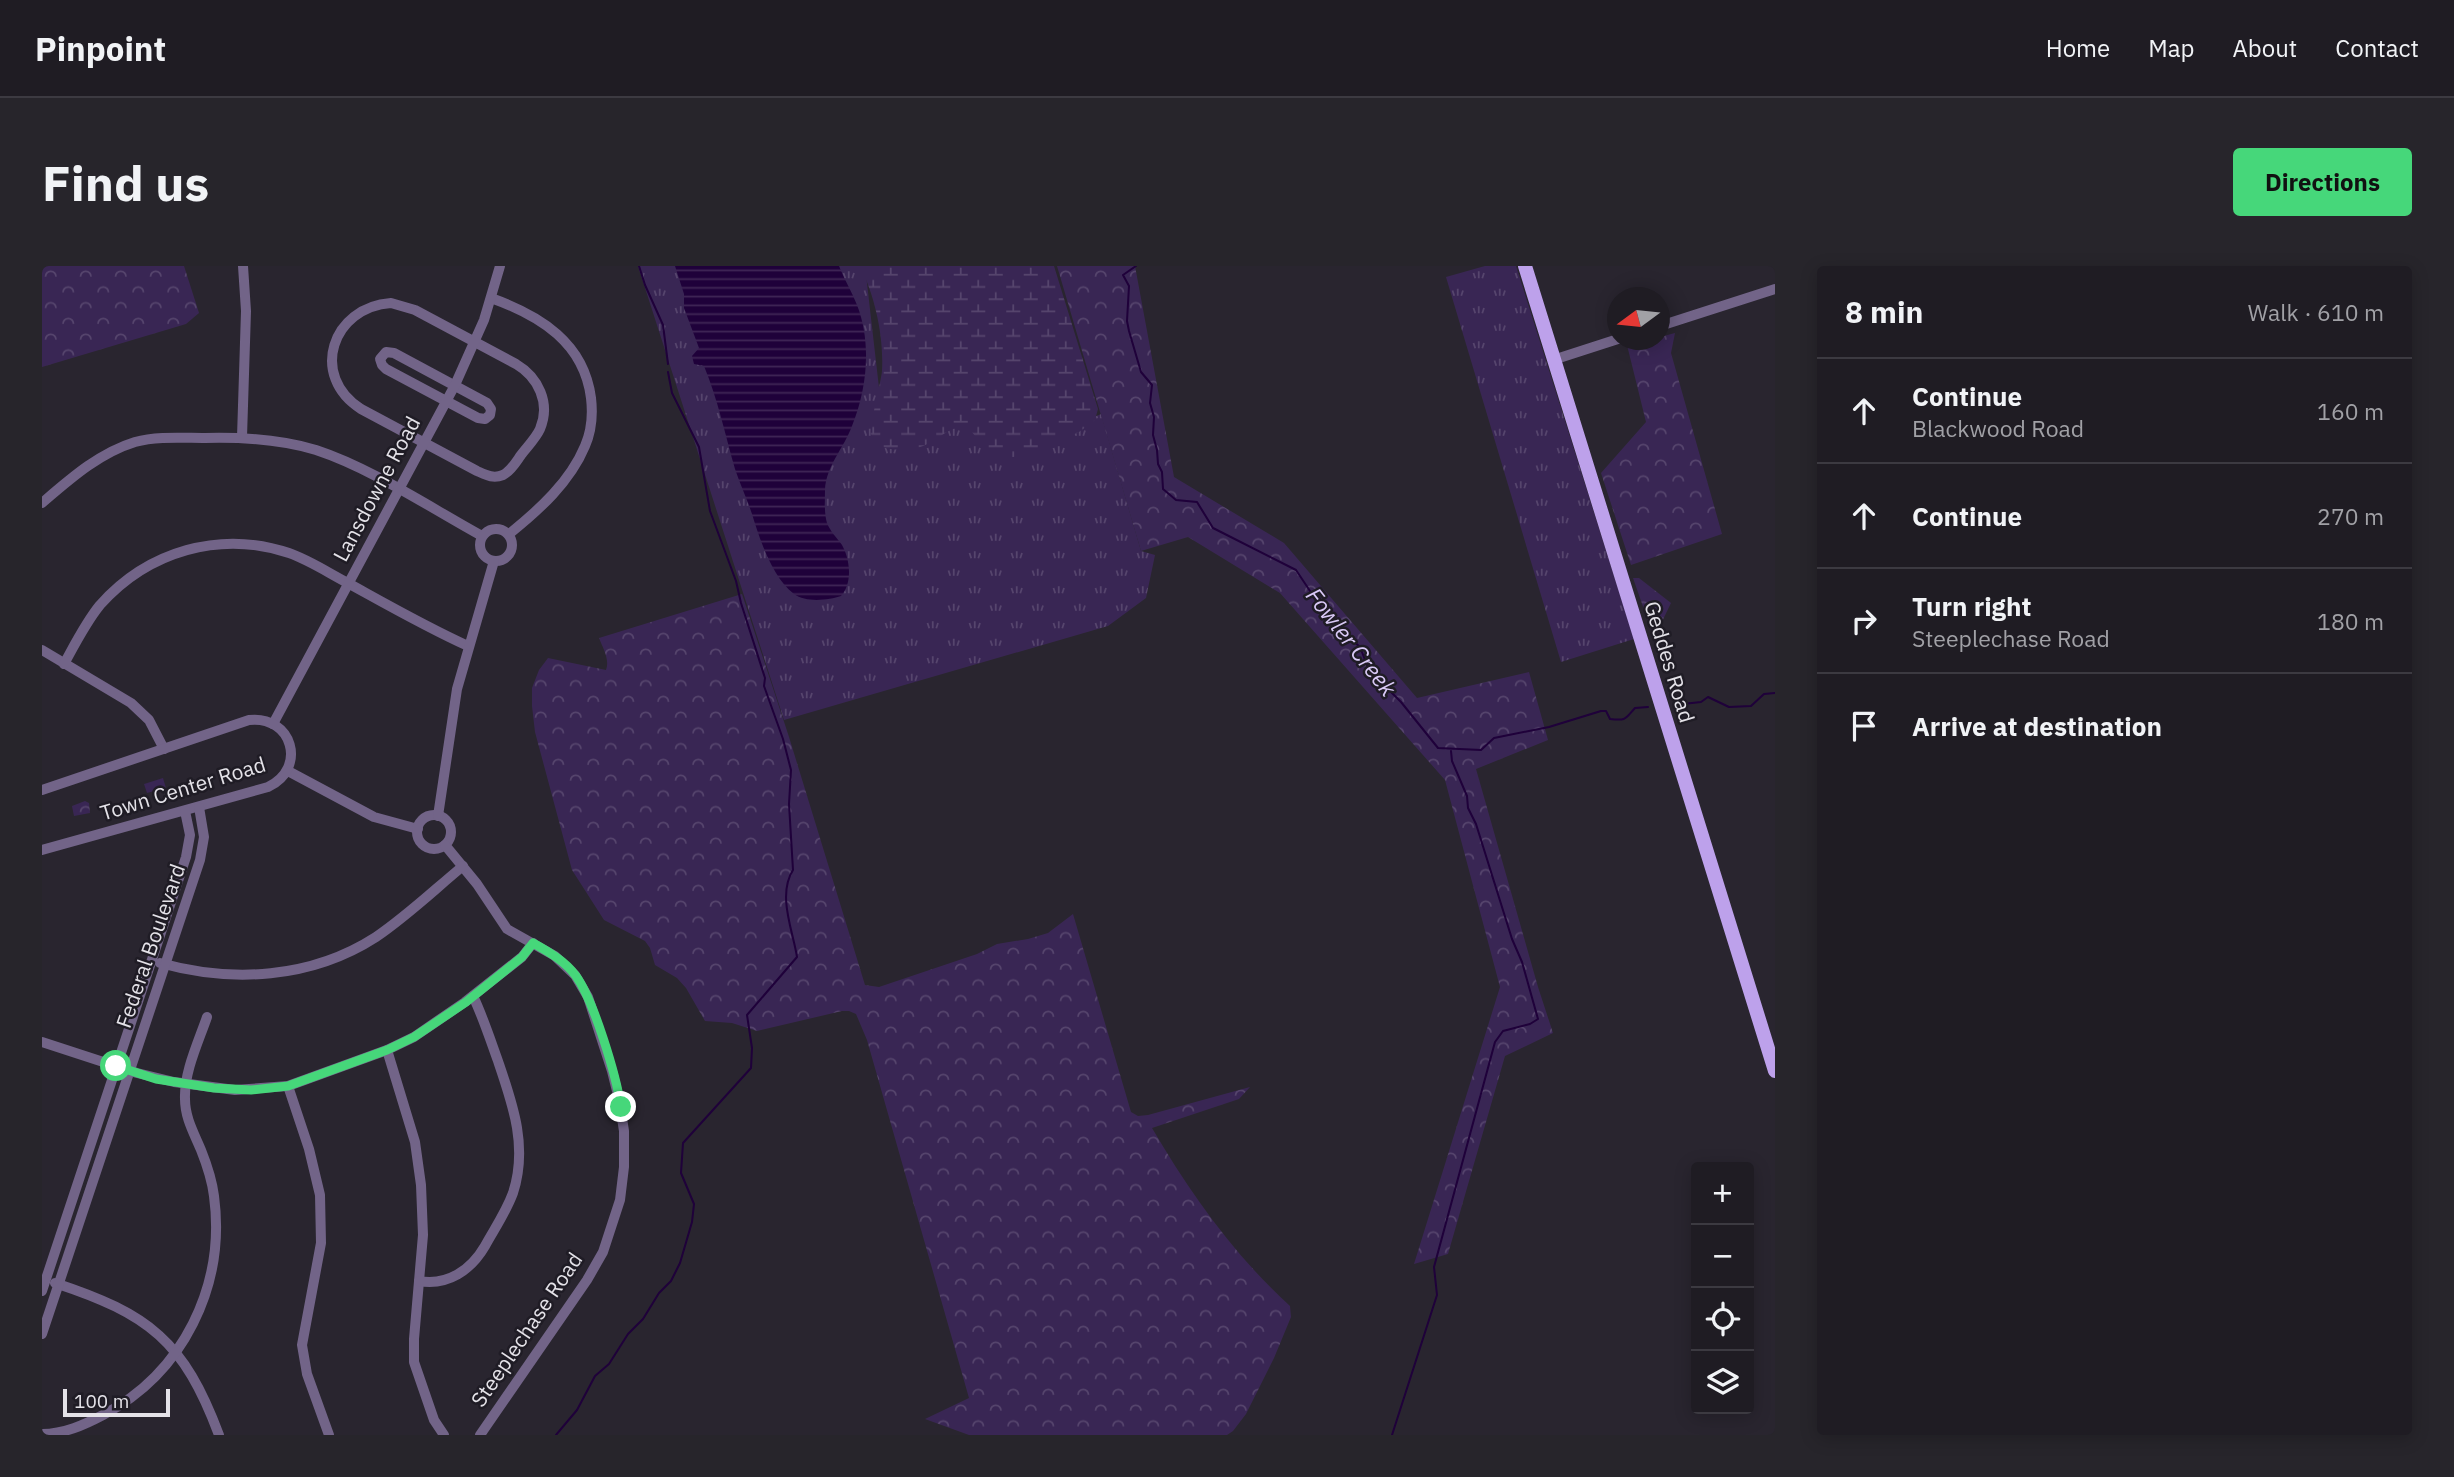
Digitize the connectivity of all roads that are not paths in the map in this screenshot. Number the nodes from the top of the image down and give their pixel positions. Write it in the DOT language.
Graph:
graph roads {
  1 [pos="243,266"];
  2 [pos="500,266"];
  3 [pos="1525,266"];
  4 [pos="1775,289"];
  5 [pos="491,298"];
  6 [pos="1670,323"];
  7 [pos="475,342"];
  8 [pos="1607,343"];
  9 [pos="1553,360"];
  10 [pos="455,385"];
  11 [pos="446,401"];
  12 [pos="242,437"];
  13 [pos="424,443"];
  14 [pos="398,490"];
  15 [pos="42,503"];
  16 [pos="509,534"];
  17 [pos="482,536"];
  18 [pos="495,561"];
  19 [pos="348,583"];
  20 [pos="468,646"];
  21 [pos="42,650"];
  22 [pos="64,664"];
  23 [pos="273,724"];
  24 [pos="164,749"];
  25 [pos="288,771"];
  26 [pos="42,790"];
  27 [pos="199,807"];
  28 [pos="185,811"];
  29 [pos="438,816"];
  30 [pos="418,829"];
  31 [pos="445,845"];
  32 [pos="42,850"];
  33 [pos="463,866"];
  34 [pos="533,943"];
  35 [pos="152,961"];
  36 [pos="166,964"];
  37 [pos="473,996"];
  38 [pos="206,1017"];
  39 [pos="42,1042"];
  40 [pos="387,1050"];
  41 [pos="116,1066"];
  42 [pos="130,1071"];
  43 [pos="1775,1071"];
  44 [pos="186,1084"];
  45 [pos="288,1086"];
  46 [pos="419,1281"];
  47 [pos="43,1283"];
  48 [pos="59,1284"];
  49 [pos="42,1334"];
  50 [pos="176,1353"];
  51 [pos="42,1434"];
  52 [pos="219,1435"];
  53 [pos="329,1435"];
  54 [pos="444,1435"];
  55 [pos="480,1435"];
  1 -- 12 [label="street"];
  2 -- 5 [label="street, Lansdowne Road"];
  3 -- 9 [label="main road, Geddes Road"];
  4 -- 6 [label="street"];
  5 -- 7 [label="street, Lansdowne Road"];
  5 -- 16 [label="street"];
  7 -- 10 [label="street, Lansdowne Road"];
  7 -- 13 [label="street"];
  7 -- 13 [label="street"];
  8 -- 9 [label="street"];
  9 -- 43 [label="main road, Geddes Road"];
  10 -- 11 [label="street, Lansdowne Road"];
  10 -- 11 [label="street"];
  10 -- 11 [label="street"];
  11 -- 13 [label="street, Lansdowne Road"];
  12 -- 14 [label="street"];
  12 -- 15 [label="street"];
  13 -- 14 [label="street, Lansdowne Road"];
  14 -- 17 [label="street"];
  14 -- 19 [label="street, Lansdowne Road"];
  16 -- 17 [label="street"];
  16 -- 18 [label="street"];
  17 -- 18 [label="street"];
  18 -- 20 [label="street"];
  19 -- 20 [label="street"];
  19 -- 22 [label="street"];
  19 -- 23 [label="street, Lansdowne Road"];
  20 -- 29 [label="street"];
  21 -- 22 [label="street"];
  22 -- 24 [label="street"];
  23 -- 24 [label="street, Town Center Road"];
  23 -- 25 [label="street, Town Center Road"];
  24 -- 26 [label="street, Town Center Road"];
  25 -- 27 [label="street, Town Center Road"];
  25 -- 30 [label="street"];
  27 -- 28 [label="street, Town Center Road"];
  27 -- 36 [label="street, Federal Boulevard"];
  28 -- 32 [label="street, Town Center Road"];
  28 -- 35 [label="street, Federal Boulevard"];
  29 -- 30 [label="street"];
  29 -- 31 [label="street"];
  30 -- 31 [label="street"];
  31 -- 33 [label="street, Steeplechase Road"];
  33 -- 34 [label="street, Steeplechase Road"];
  33 -- 36 [label="street"];
  34 -- 37 [label="street"];
  34 -- 55 [label="street, Steeplechase Road"];
  35 -- 36 [label="street"];
  35 -- 41 [label="street, Federal Boulevard"];
  36 -- 42 [label="street, Federal Boulevard"];
  37 -- 40 [label="street"];
  37 -- 46 [label="street"];
  38 -- 44 [label="street"];
  39 -- 41 [label="street"];
  40 -- 45 [label="street"];
  40 -- 46 [label="street"];
  41 -- 42 [label="street"];
  41 -- 47 [label="street, Federal Boulevard"];
  42 -- 44 [label="street"];
  42 -- 48 [label="street, Federal Boulevard"];
  44 -- 45 [label="street"];
  44 -- 50 [label="street"];
  45 -- 53 [label="street"];
  46 -- 54 [label="street"];
  47 -- 48 [label="street"];
  48 -- 49 [label="street, Federal Boulevard"];
  48 -- 50 [label="street"];
  50 -- 51 [label="street"];
  50 -- 52 [label="street"];
}
